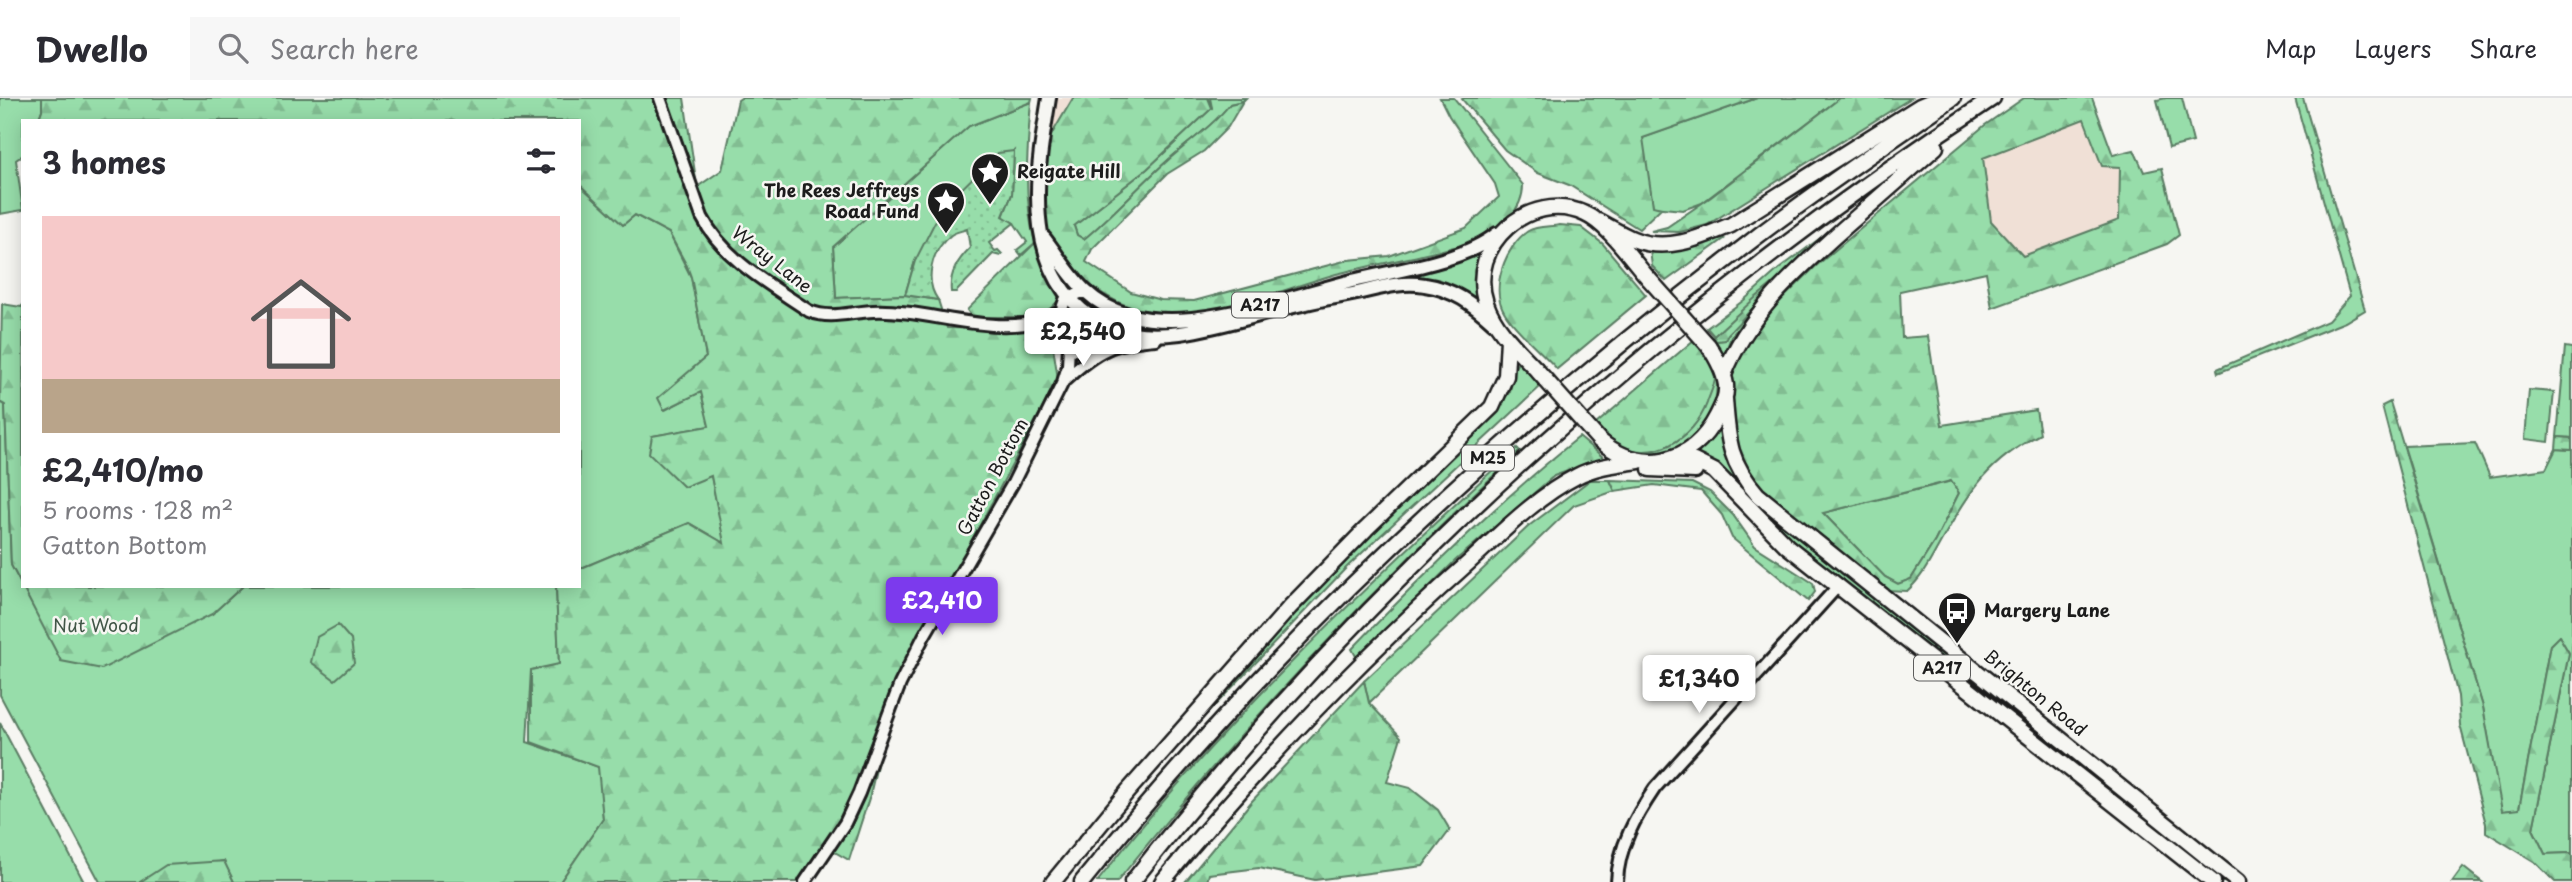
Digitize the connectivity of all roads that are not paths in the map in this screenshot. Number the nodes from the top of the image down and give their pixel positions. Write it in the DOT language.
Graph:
graph roads {
  1 [pos="660,98"];
  2 [pos="1049,98"];
  3 [pos="1939,98"];
  4 [pos="1952,98"];
  5 [pos="1990,100"];
  6 [pos="1598,221"];
  7 [pos="1501,231"];
  8 [pos="1042,235"];
  9 [pos="1087,293"];
  10 [pos="1068,296"];
  11 [pos="1341,296"];
  12 [pos="1060,312"];
  13 [pos="1039,323"];
  14 [pos="1504,334"];
  15 [pos="1066,342"];
  16 [pos="1101,351"];
  17 [pos="1724,375"];
  18 [pos="1063,382"];
  19 [pos="1725,399"];
  20 [pos="1673,458"];
  21 [pos="1639,461"];
  22 [pos="1600,468"];
  23 [pos="1751,511"];
  24 [pos="1839,585"];
  25 [pos="805,882"];
  26 [pos="1054,882"];
  27 [pos="1082,882"];
  28 [pos="1132,882"];
  29 [pos="1162,882"];
  30 [pos="1617,882"];
  31 [pos="2213,882"];
  32 [pos="2238,882"];
  1 -- 13 [label="street, Wray Lane"];
  2 -- 8 [label="main road, A217"];
  3 -- 6 [label="highway"];
  4 -- 27 [label="highway, M25"];
  5 -- 17 [label="highway, M25"];
  5 -- 28 [label="highway, M25"];
  6 -- 7 [label="highway"];
  6 -- 17 [label="highway, bridge"];
  7 -- 9 [label="main road, A217"];
  7 -- 14 [label="highway"];
  8 -- 9 [label="main road, A217"];
  8 -- 10 [label="main road, A217"];
  9 -- 10 [label="street"];
  10 -- 11 [label="main road, A217"];
  10 -- 12 [label="street"];
  11 -- 14 [label="main road, A217"];
  11 -- 16 [label="street"];
  12 -- 13 [label="street, Wray Lane"];
  12 -- 15 [label="street, Gatton Bottom"];
  13 -- 15 [label="street, Wray Lane"];
  14 -- 21 [label="highway, bridge"];
  14 -- 26 [label="highway, M25"];
  15 -- 16 [label="street"];
  15 -- 18 [label="street, Gatton Bottom"];
  16 -- 18 [label="street"];
  17 -- 19 [label="highway, Brighton Road"];
  18 -- 25 [label="street, Gatton Bottom"];
  19 -- 20 [label="highway"];
  19 -- 32 [label="highway, Brighton Road / A217"];
  20 -- 21 [label="highway"];
  20 -- 23 [label="highway, A217"];
  21 -- 22 [label="highway"];
  22 -- 23 [label="highway"];
  22 -- 29 [label="highway"];
  23 -- 24 [label="highway, A217"];
  24 -- 30 [label="street"];
  24 -- 31 [label="highway, A217"];
}
